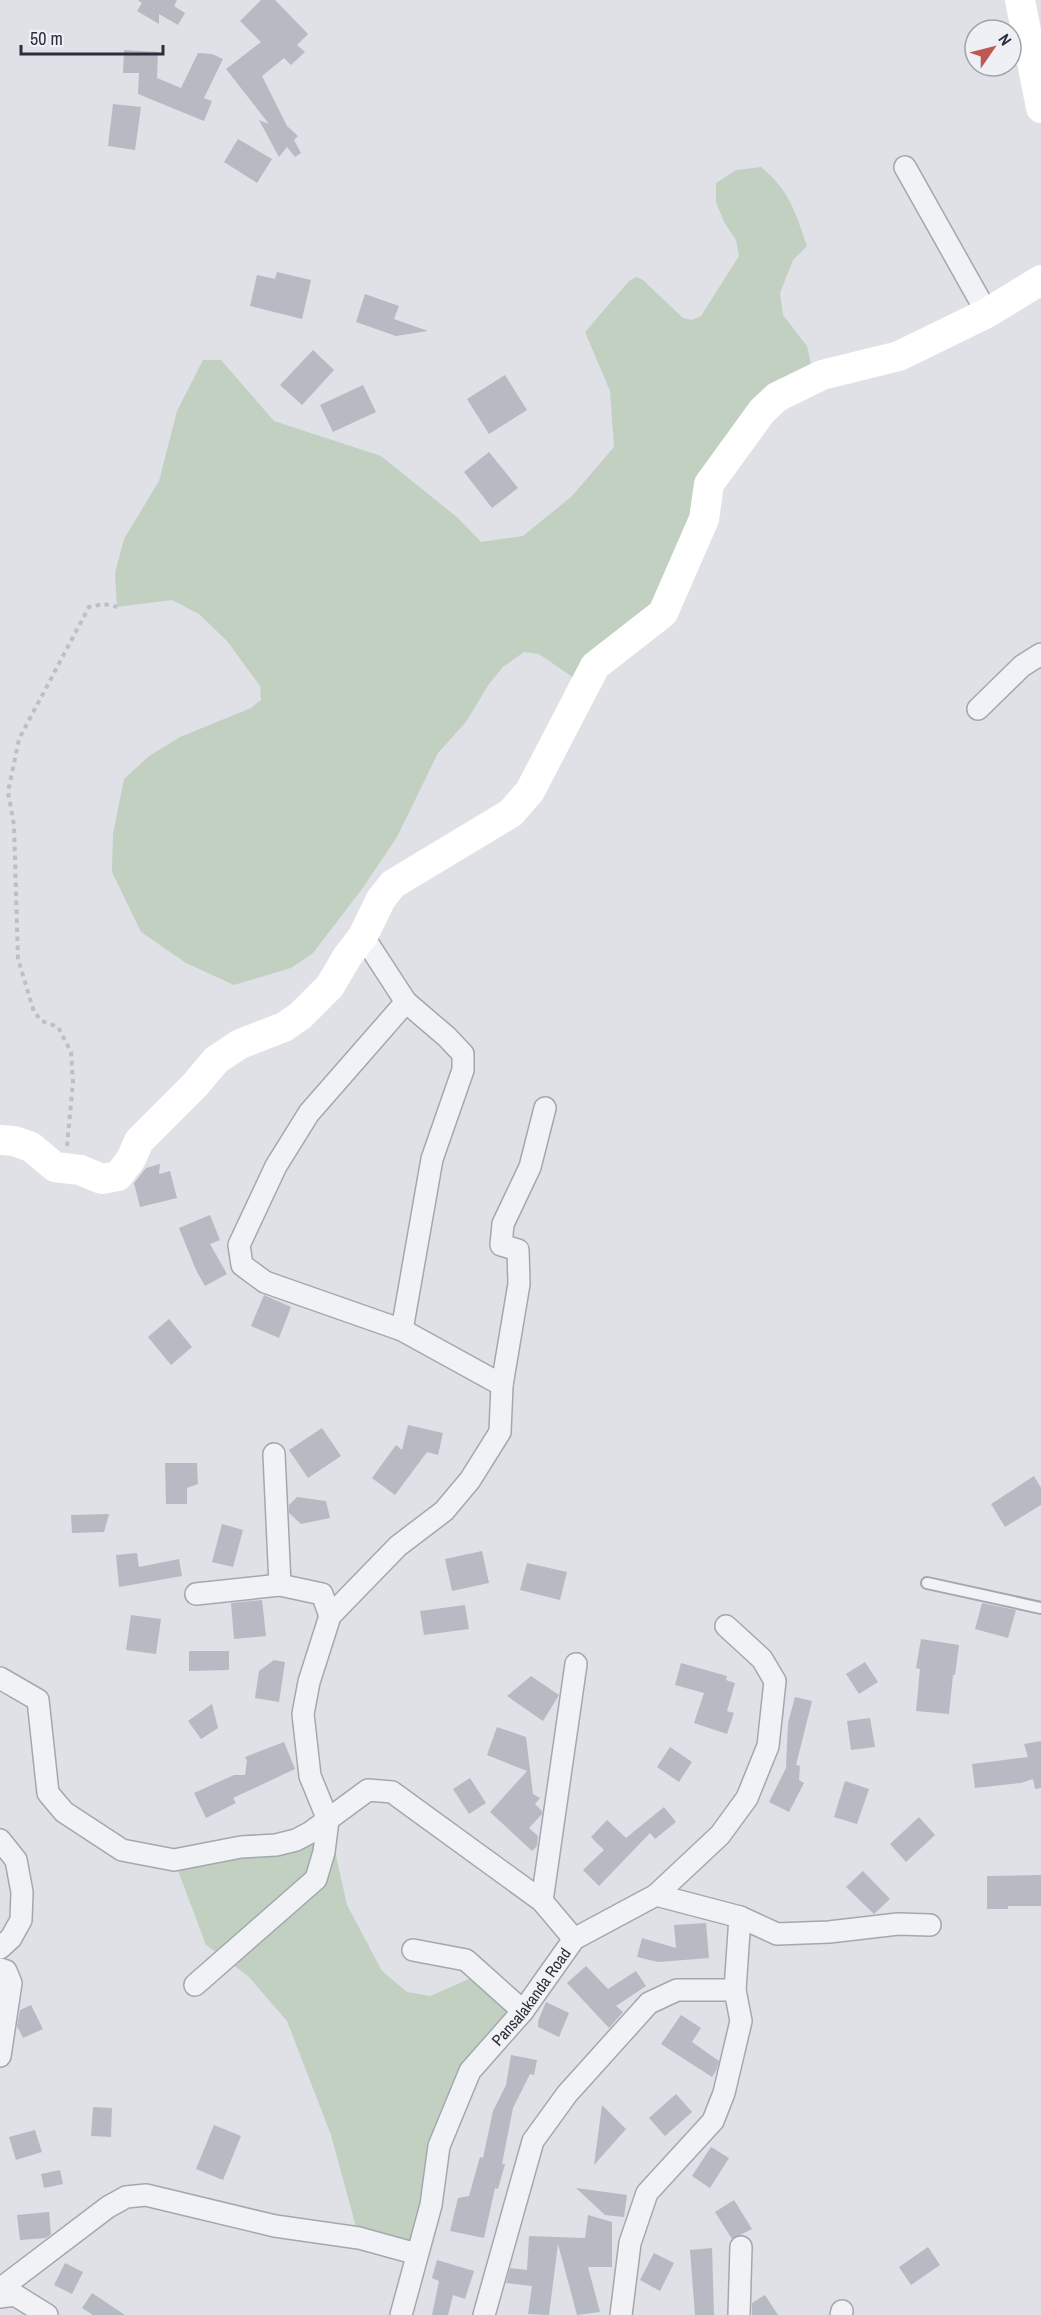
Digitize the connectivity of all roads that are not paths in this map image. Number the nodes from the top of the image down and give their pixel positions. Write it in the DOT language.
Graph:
graph roads {
  1 [pos="1020,0"];
  2 [pos="1041,108"];
  3 [pos="905,167"];
  4 [pos="1041,280"];
  5 [pos="987,313"];
  6 [pos="1041,654"];
  7 [pos="978,709"];
  8 [pos="363,936"];
  9 [pos="406,1002"];
  10 [pos="545,1108"];
  11 [pos="0,1140"];
  12 [pos="402,1330"];
  13 [pos="502,1385"];
  14 [pos="274,1454"];
  15 [pos="927,1583"];
  16 [pos="280,1586"];
  17 [pos="196,1594"];
  18 [pos="1041,1608"];
  19 [pos="330,1616"];
  20 [pos="726,1626"];
  21 [pos="576,1665"];
  22 [pos="0,1678"];
  23 [pos="328,1820"];
  24 [pos="0,1840"];
  25 [pos="656,1895"];
  26 [pos="542,1901"];
  27 [pos="740,1917"];
  28 [pos="930,1925"];
  29 [pos="574,1939"];
  30 [pos="0,1948"];
  31 [pos="413,1950"];
  32 [pos="0,1969"];
  33 [pos="195,1985"];
  34 [pos="735,1990"];
  35 [pos="523,2011"];
  36 [pos="0,2056"];
  37 [pos="741,2247"];
  38 [pos="417,2254"];
  39 [pos="0,2289"];
  40 [pos="0,2297"];
  41 [pos="47,2315"];
  42 [pos="401,2315"];
  43 [pos="484,2315"];
  44 [pos="621,2315"];
  45 [pos="739,2315"];
  1 -- 2 [label="street"];
  3 -- 5 [label="street"];
  4 -- 5 [label="street"];
  5 -- 8 [label="street"];
  6 -- 7 [label="street"];
  8 -- 9 [label="street"];
  8 -- 11 [label="street"];
  9 -- 12 [label="street"];
  9 -- 12 [label="street"];
  10 -- 13 [label="street"];
  12 -- 13 [label="street"];
  13 -- 19 [label="street"];
  14 -- 16 [label="street"];
  15 -- 18 [label="lane"];
  16 -- 17 [label="street"];
  16 -- 19 [label="street"];
  19 -- 23 [label="street"];
  20 -- 25 [label="street, Pansalakanda Road"];
  21 -- 26 [label="street"];
  22 -- 23 [label="street"];
  23 -- 26 [label="street"];
  23 -- 33 [label="street"];
  24 -- 30 [label="street"];
  25 -- 27 [label="street"];
  25 -- 29 [label="street, Pansalakanda Road"];
  26 -- 29 [label="street"];
  27 -- 28 [label="street"];
  27 -- 34 [label="street"];
  29 -- 35 [label="street, Pansalakanda Road"];
  31 -- 35 [label="street"];
  32 -- 36 [label="street"];
  34 -- 43 [label="street"];
  34 -- 44 [label="street"];
  35 -- 38 [label="street, Pansalakanda Road"];
  37 -- 45 [label="street"];
  38 -- 39 [label="street"];
  38 -- 42 [label="street, Pansalakanda Road"];
  40 -- 41 [label="street"];
}
